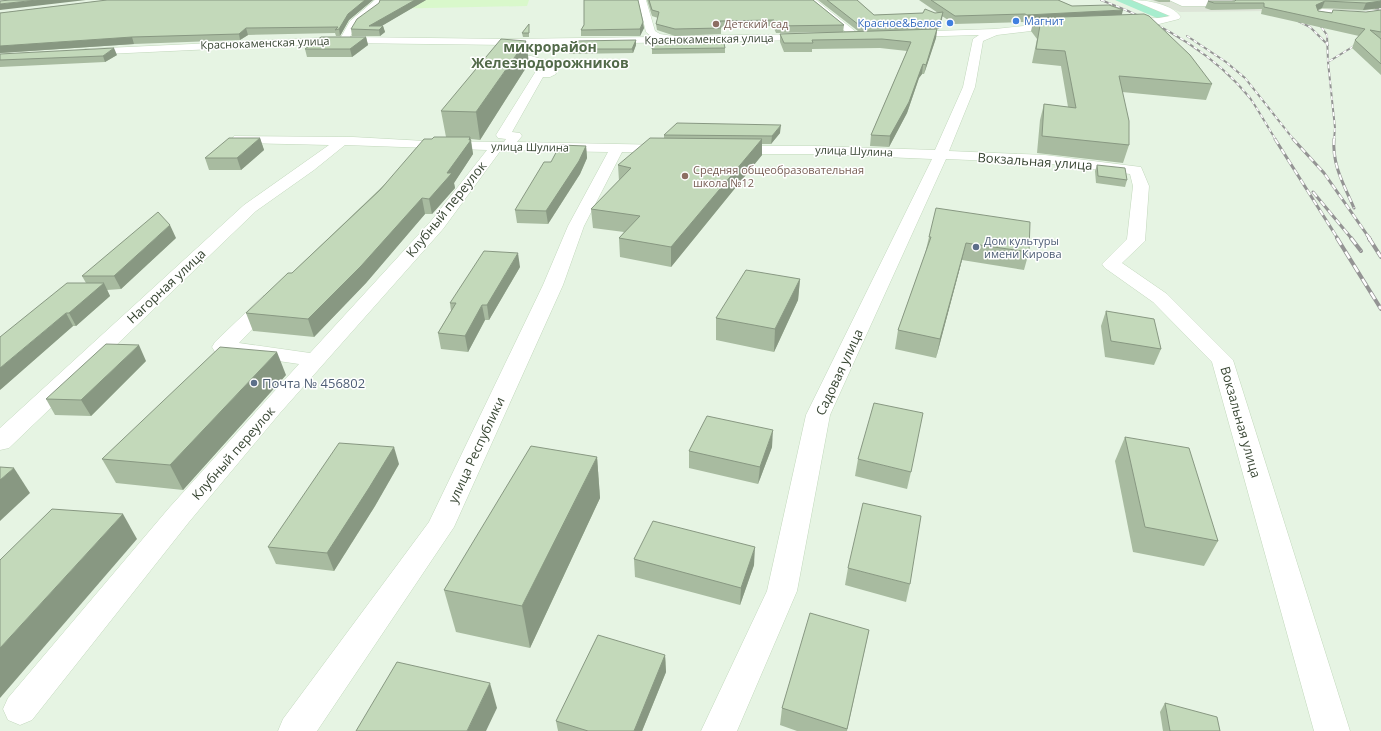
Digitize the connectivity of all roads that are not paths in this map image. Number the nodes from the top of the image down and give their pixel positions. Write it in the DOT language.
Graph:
graph roads {
  1 [pos="379,0"];
  2 [pos="642,0"];
  3 [pos="811,0"];
  4 [pos="1136,0"];
  5 [pos="1144,0"];
  6 [pos="1173,0"];
  7 [pos="1232,3"];
  8 [pos="1381,12"];
  9 [pos="1362,14"];
  10 [pos="1325,16"];
  11 [pos="1381,21"];
  12 [pos="1116,22"];
  13 [pos="1344,23"];
  14 [pos="1070,24"];
  15 [pos="995,32"];
  16 [pos="893,34"];
  17 [pos="823,36"];
  18 [pos="839,36"];
  19 [pos="344,40"];
  20 [pos="677,40"];
  21 [pos="509,42"];
  22 [pos="78,52"];
  23 [pos="239,139"];
  24 [pos="342,141"];
  25 [pos="425,145"];
  26 [pos="502,146"];
  27 [pos="617,148"];
  28 [pos="679,150"];
  29 [pos="717,150"];
  30 [pos="941,154"];
  31 [pos="409,161"];
  32 [pos="284,286"];
  33 [pos="315,360"];
  34 [pos="0,442"];
  35 [pos="20,709"];
  36 [pos="296,731"];
  37 [pos="719,731"];
  38 [pos="1332,731"];
  1 -- 19 [label="street"];
  2 -- 20 [label="street"];
  3 -- 18 [label="street"];
  4 -- 5 [label="street"];
  4 -- 12 [label="street"];
  6 -- 7 [label="street"];
  8 -- 9 [label="street"];
  9 -- 10 [label="street"];
  9 -- 11 [label="street"];
  11 -- 13 [label="street"];
  14 -- 15 [label="street"];
  15 -- 16 [label="street"];
  15 -- 30 [label="street, Садовая улица"];
  17 -- 20 [label="street, Краснокаменская улица"];
  19 -- 21 [label="street, Краснокаменская улица"];
  19 -- 22 [label="street, Краснокаменская улица"];
  20 -- 21 [label="street, Краснокаменская улица"];
  21 -- 26 [label="street"];
  23 -- 24 [label="street, улица Шулина"];
  24 -- 25 [label="street, улица Шулина"];
  24 -- 34 [label="street, Нагорная улица"];
  25 -- 26 [label="street, улица Шулина"];
  25 -- 31 [label="street"];
  26 -- 27 [label="street, улица Шулина"];
  26 -- 33 [label="street, Клубный переулок"];
  27 -- 28 [label="street, улица Шулина"];
  27 -- 36 [label="street, улица Республики"];
  29 -- 30 [label="street, улица Шулина"];
  30 -- 37 [label="street, Садовая улица"];
  30 -- 38 [label="street, Вокзальная улица"];
  32 -- 33 [label="street"];
  33 -- 35 [label="street, Клубный переулок"];
}
